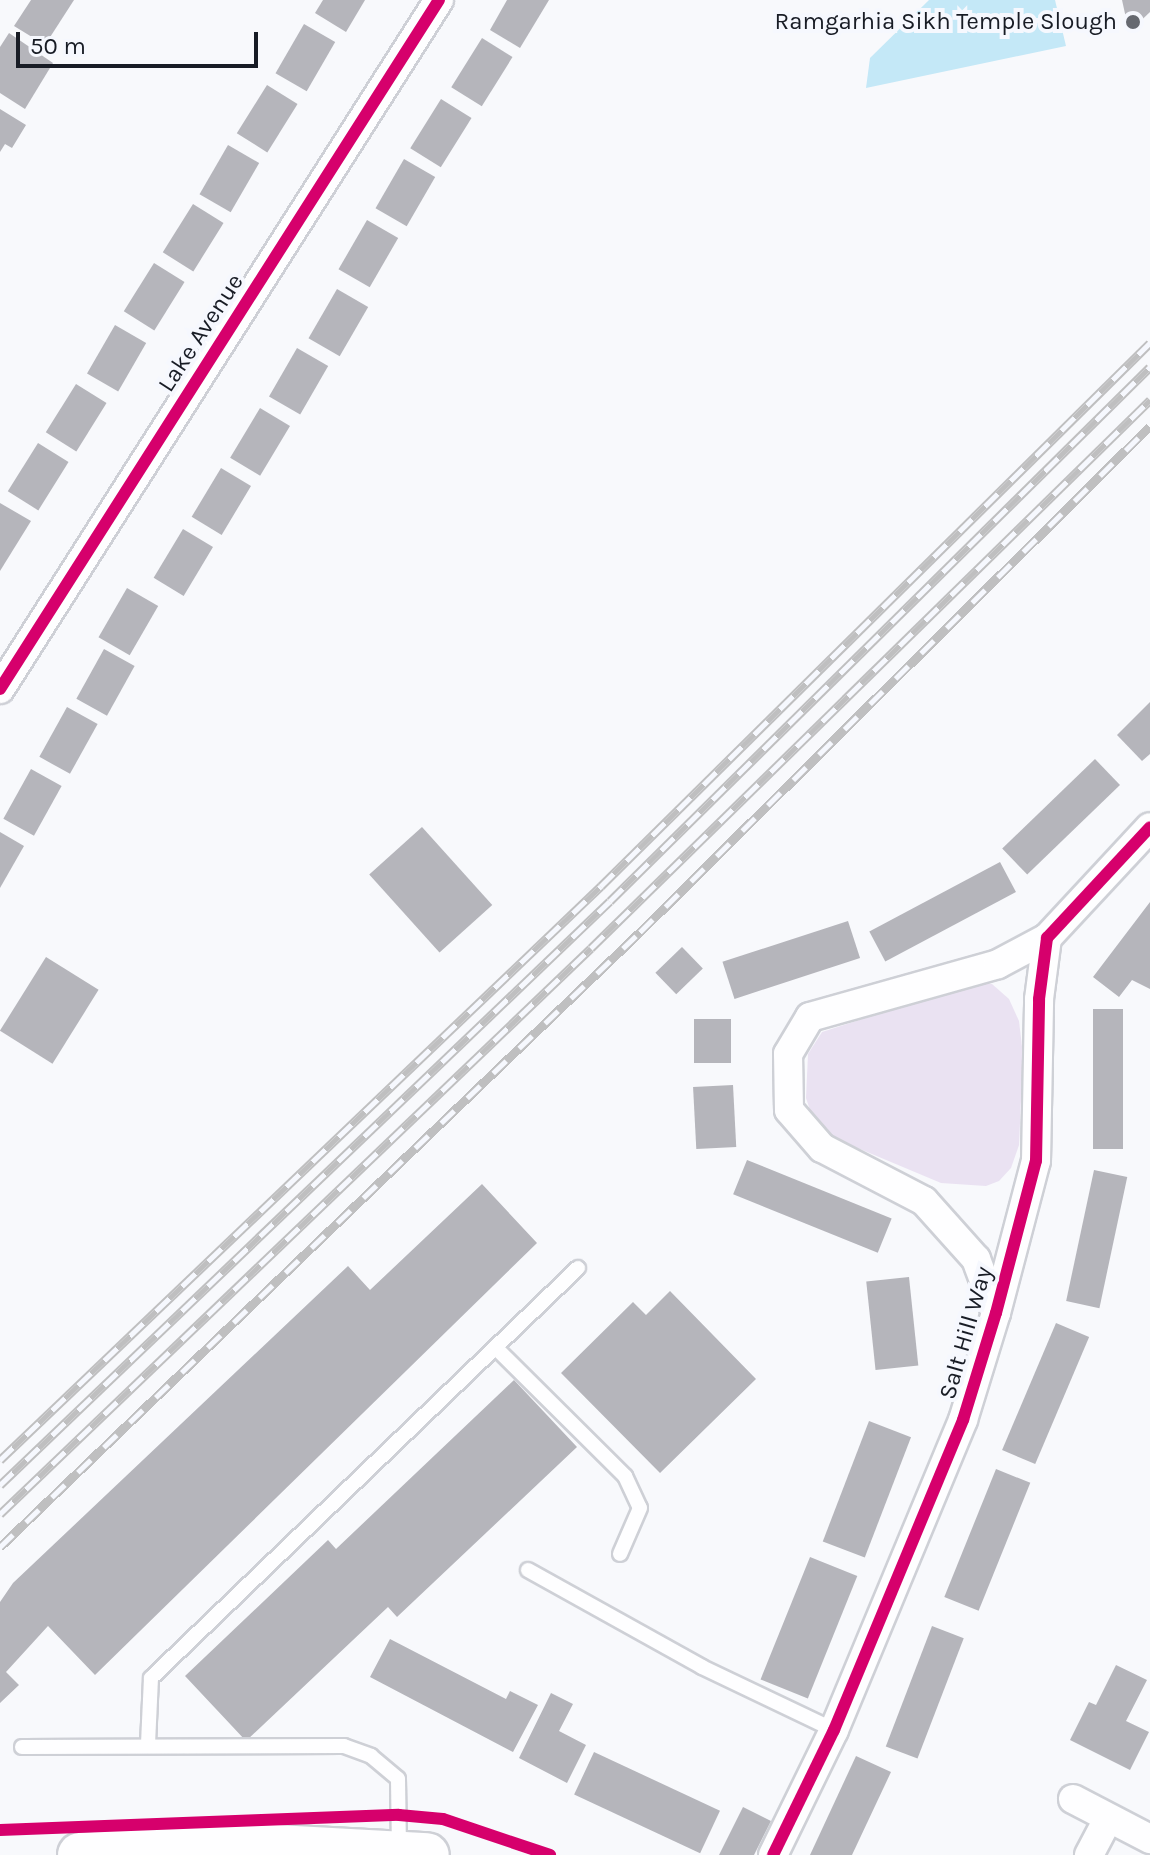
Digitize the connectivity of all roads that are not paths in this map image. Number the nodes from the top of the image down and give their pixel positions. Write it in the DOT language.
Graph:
graph roads {
  1 [pos="439,0"];
  2 [pos="0,689"];
  3 [pos="1150,827"];
  4 [pos="1047,938"];
  5 [pos="578,1268"];
  6 [pos="996,1313"];
  7 [pos="496,1348"];
  8 [pos="620,1554"];
  9 [pos="528,1570"];
  10 [pos="834,1730"];
  11 [pos="148,1744"];
  12 [pos="22,1747"];
  13 [pos="1073,1799"];
  14 [pos="1108,1819"];
  15 [pos="1150,1839"];
  16 [pos="413,1853"];
  17 [pos="80,1855"];
  18 [pos="773,1855"];
  19 [pos="1089,1855"];
  1 -- 2 [label="street, Lake Avenue"];
  3 -- 4 [label="street, Salt Hill Way"];
  4 -- 6 [label="street, Salt Hill Way"];
  4 -- 6 [label="street, Salt Hill Way"];
  5 -- 7 [label="lane"];
  6 -- 10 [label="street, Salt Hill Way"];
  7 -- 8 [label="lane"];
  7 -- 11 [label="lane"];
  9 -- 10 [label="lane"];
  10 -- 18 [label="street, Salt Hill Way"];
  11 -- 12 [label="lane"];
  11 -- 16 [label="lane"];
  13 -- 14 [label="street"];
  14 -- 15 [label="street"];
  14 -- 19 [label="street"];
  16 -- 17 [label="main road"];
}
